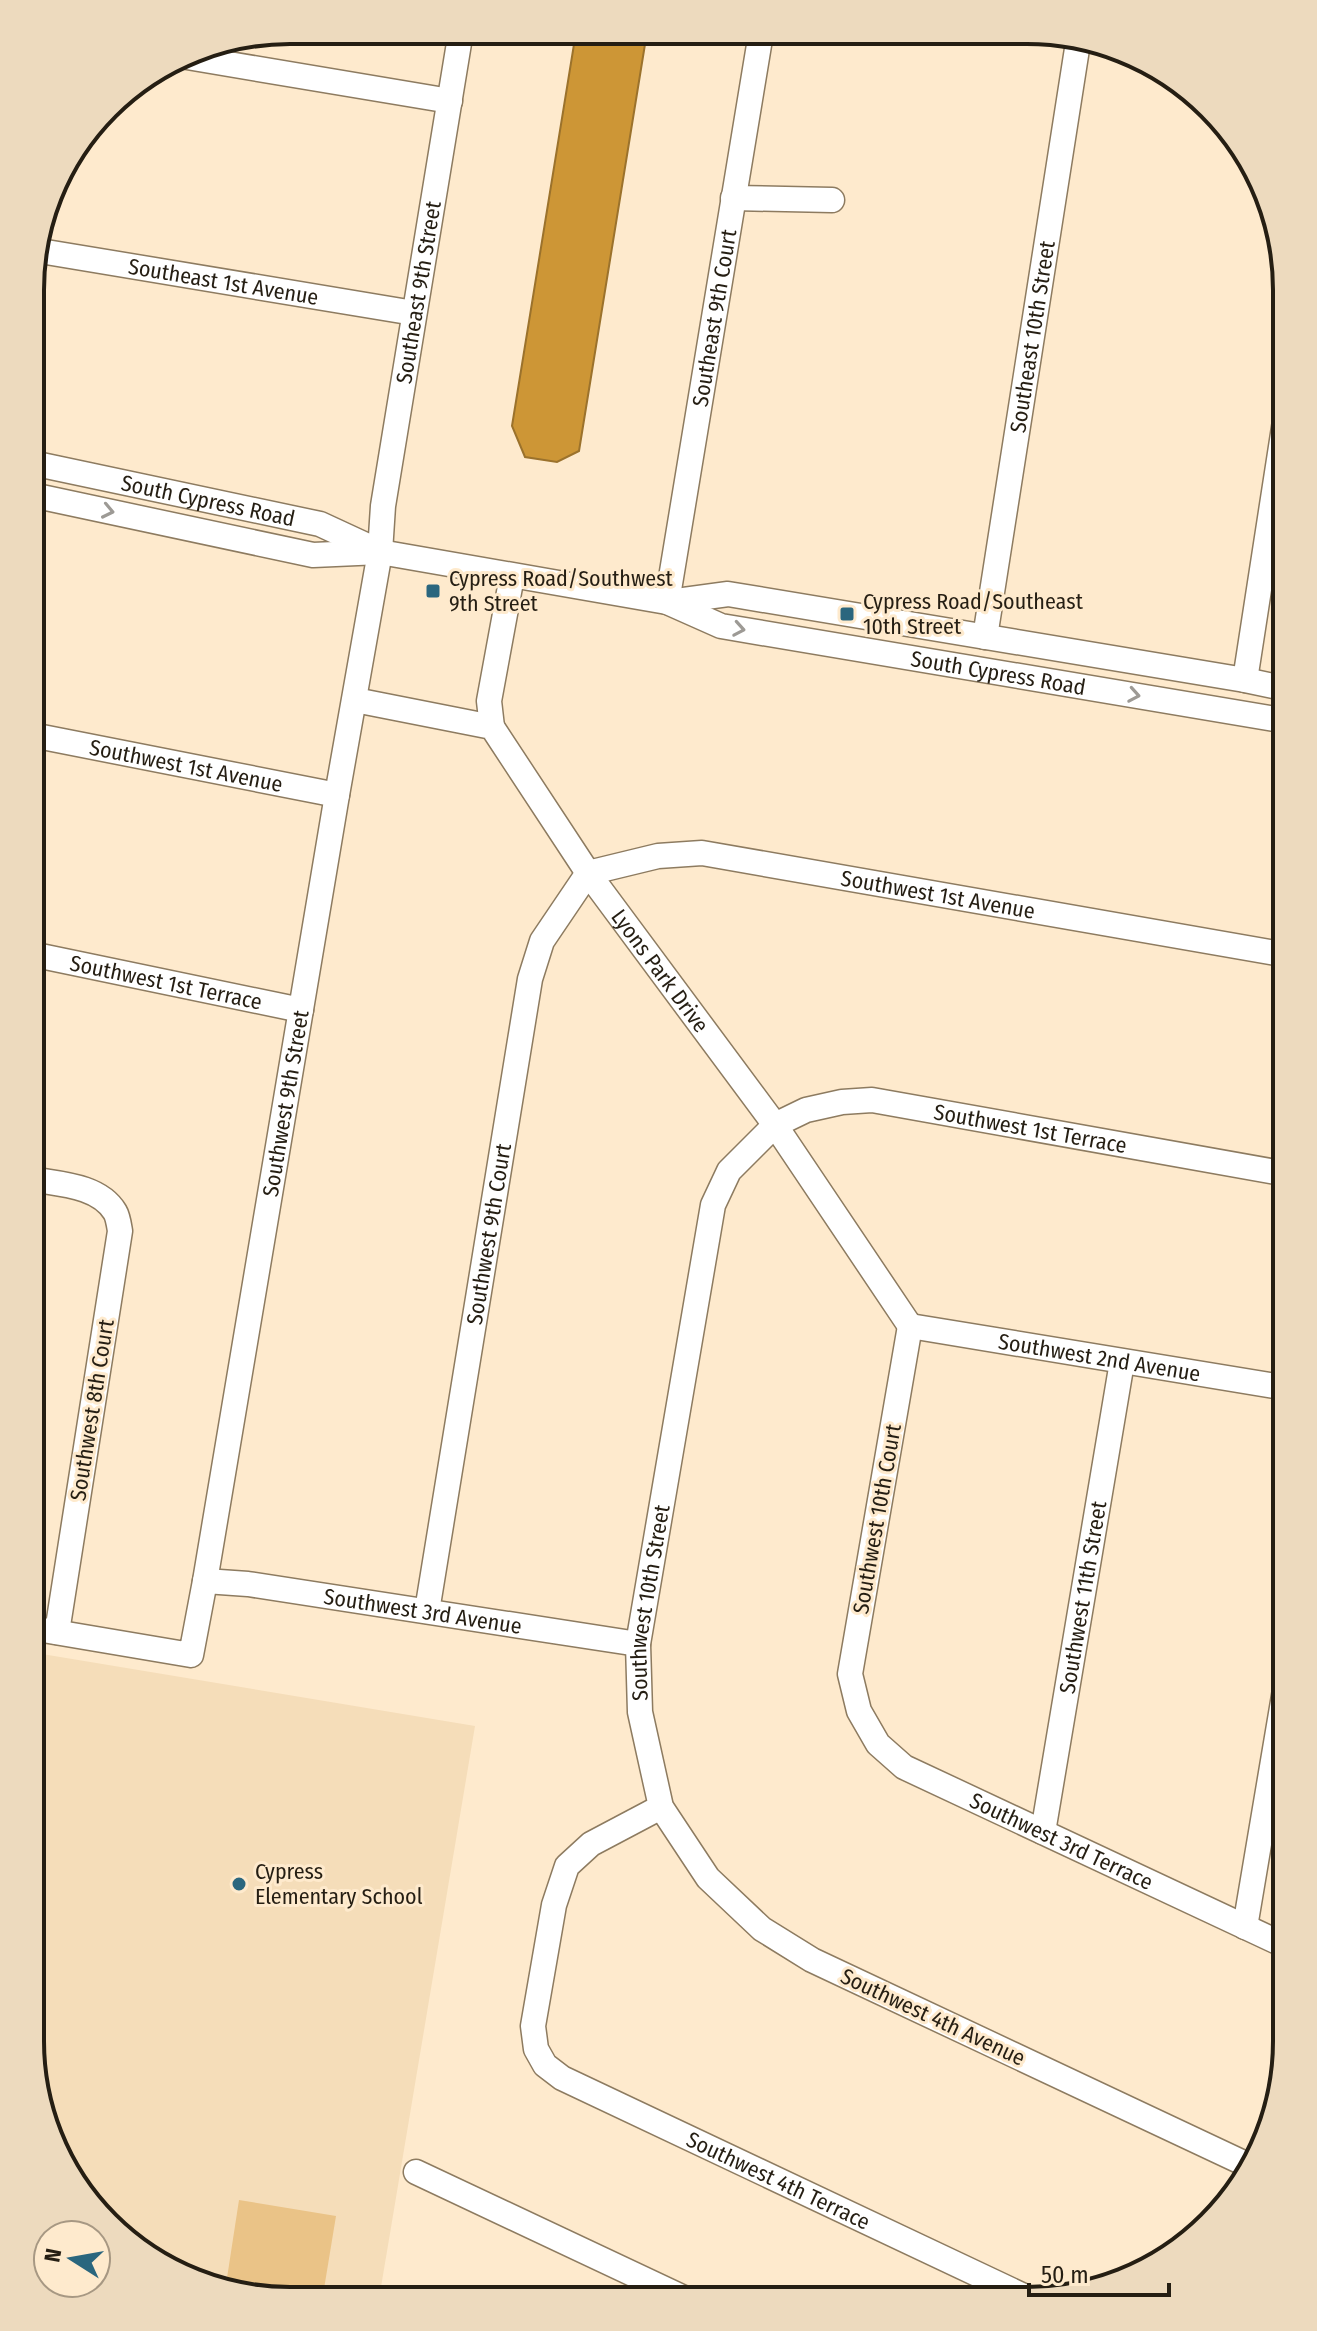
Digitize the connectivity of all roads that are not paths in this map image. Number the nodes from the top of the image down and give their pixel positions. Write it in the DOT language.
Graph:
graph roads {
  1 [pos="459,44"];
  2 [pos="759,44"];
  3 [pos="1077,49"];
  4 [pos="204,60"];
  5 [pos="450,101"];
  6 [pos="733,198"];
  7 [pos="832,200"];
  8 [pos="47,252"];
  9 [pos="414,313"];
  10 [pos="44,466"];
  11 [pos="44,498"];
  12 [pos="1273,499"];
  13 [pos="380,552"];
  14 [pos="512,576"];
  15 [pos="667,602"];
  16 [pos="985,637"];
  17 [pos="1245,680"];
  18 [pos="1273,685"];
  19 [pos="355,700"];
  20 [pos="1273,719"];
  21 [pos="492,727"];
  22 [pos="44,737"];
  23 [pos="337,795"];
  24 [pos="588,873"];
  25 [pos="1273,952"];
  26 [pos="44,957"];
  27 [pos="301,1010"];
  28 [pos="775,1125"];
  29 [pos="1273,1171"];
  30 [pos="44,1181"];
  31 [pos="910,1326"];
  32 [pos="1122,1362"];
  33 [pos="1272,1386"];
  34 [pos="205,1581"];
  35 [pos="427,1611"];
  36 [pos="44,1630"];
  37 [pos="57,1632"];
  38 [pos="638,1644"];
  39 [pos="859,1711"];
  40 [pos="1272,1766"];
  41 [pos="661,1807"];
  42 [pos="1043,1832"];
  43 [pos="1245,1927"];
  44 [pos="1272,1940"];
  45 [pos="1241,2162"];
  46 [pos="416,2172"];
  47 [pos="660,2287"];
  48 [pos="1004,2287"];
  1 -- 5 [label="street, Southeast 9th Street"];
  2 -- 6 [label="street, Southeast 9th Court"];
  3 -- 16 [label="street, Southeast 10th Street"];
  4 -- 5 [label="street"];
  5 -- 9 [label="street, Southeast 9th Street"];
  6 -- 7 [label="street"];
  6 -- 15 [label="street, Southeast 9th Court"];
  8 -- 9 [label="street, Southeast 1st Avenue"];
  9 -- 13 [label="street, Southeast 9th Street"];
  10 -- 13 [label="street, South Cypress Road"];
  11 -- 13 [label="street, South Cypress Road, one-way"];
  12 -- 17 [label="street"];
  13 -- 14 [label="street, South Cypress Road"];
  13 -- 19 [label="street, Southwest 9th Street"];
  14 -- 15 [label="street, South Cypress Road"];
  14 -- 21 [label="street"];
  15 -- 16 [label="street, South Cypress Road"];
  15 -- 20 [label="street, South Cypress Road, one-way"];
  16 -- 17 [label="street, South Cypress Road"];
  17 -- 18 [label="street, South Cypress Road"];
  19 -- 21 [label="street"];
  19 -- 23 [label="street, Southwest 9th Street"];
  21 -- 24 [label="street, Lyons Park Drive"];
  22 -- 23 [label="street, Southwest 1st Avenue"];
  23 -- 27 [label="street, Southwest 9th Street"];
  24 -- 25 [label="street, Southwest 1st Avenue"];
  24 -- 28 [label="street, Lyons Park Drive"];
  24 -- 35 [label="street, Southwest 9th Court"];
  26 -- 27 [label="street, Southwest 1st Terrace"];
  27 -- 34 [label="street, Southwest 9th Street"];
  28 -- 29 [label="street, Southwest 1st Terrace"];
  28 -- 31 [label="street, Lyons Park Drive"];
  28 -- 38 [label="street, Southwest 10th Street"];
  30 -- 37 [label="street, Southwest 8th Court"];
  31 -- 32 [label="street, Southwest 2nd Avenue"];
  31 -- 39 [label="street, Southwest 10th Court"];
  32 -- 33 [label="street, Southwest 2nd Avenue"];
  32 -- 42 [label="street, Southwest 11th Street"];
  34 -- 35 [label="street, Southwest 3rd Avenue"];
  34 -- 37 [label="street, Southwest 9th Street"];
  35 -- 38 [label="street, Southwest 3rd Avenue"];
  36 -- 37 [label="street"];
  38 -- 41 [label="street, Southwest 10th Street"];
  39 -- 42 [label="street, Southwest 3rd Terrace"];
  40 -- 43 [label="street"];
  41 -- 45 [label="street, Southwest 4th Avenue"];
  41 -- 48 [label="street, Southwest 4th Terrace"];
  42 -- 43 [label="street, Southwest 3rd Terrace"];
  43 -- 44 [label="street, Southwest 3rd Terrace"];
  46 -- 47 [label="street"];
}
